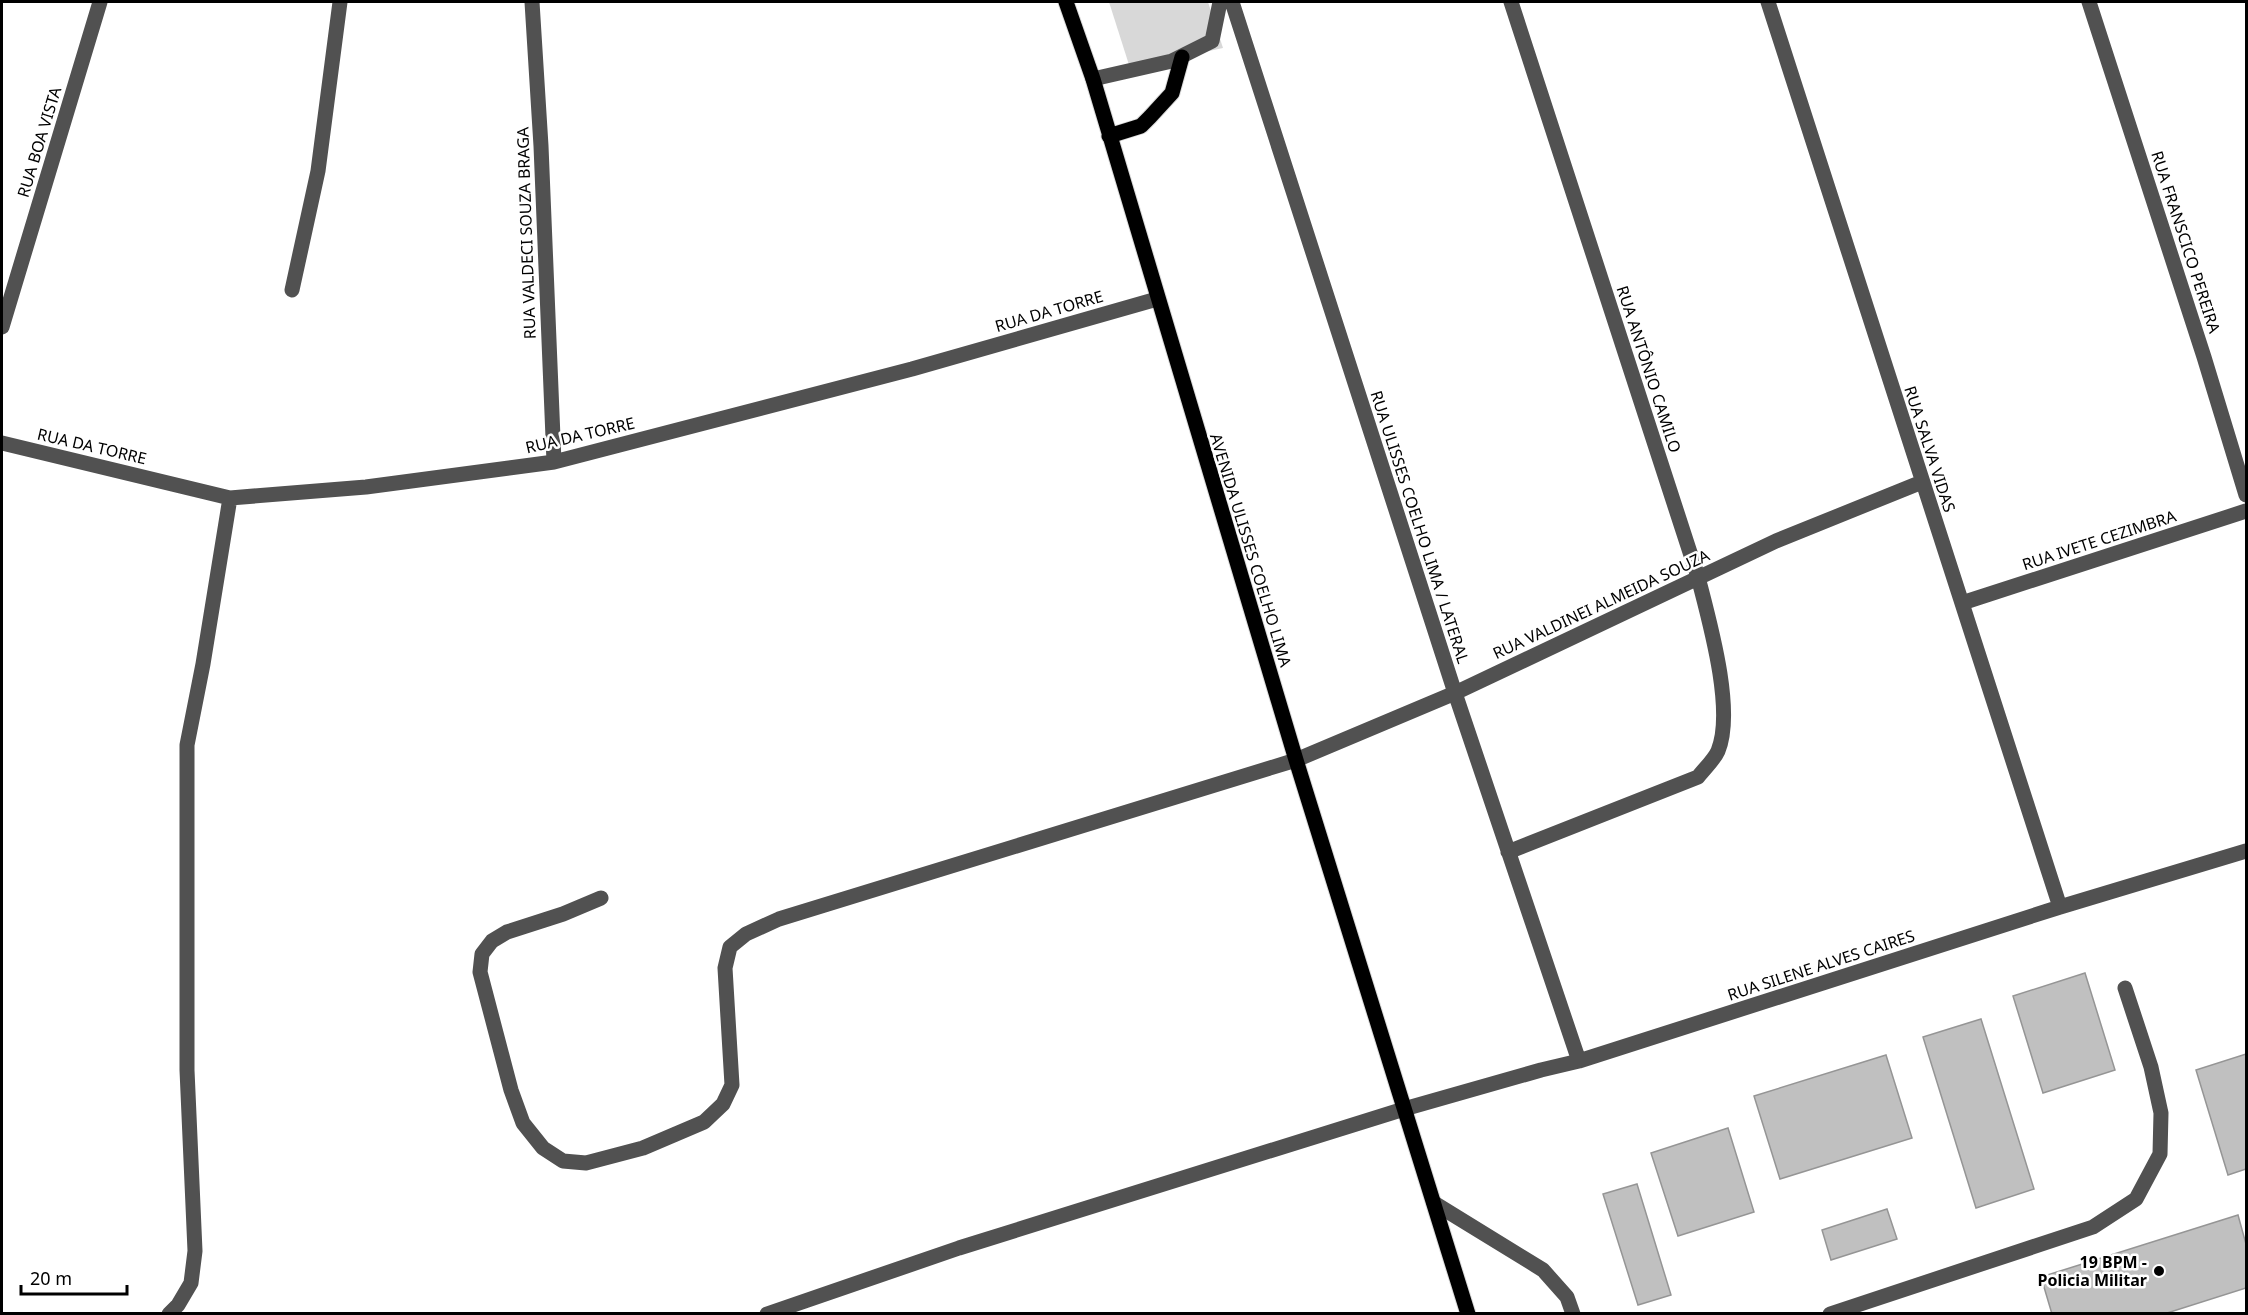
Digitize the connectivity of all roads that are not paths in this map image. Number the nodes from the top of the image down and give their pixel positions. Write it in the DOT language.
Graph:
graph roads {
  1 [pos="100,2"];
  2 [pos="340,2"];
  3 [pos="532,2"];
  4 [pos="1066,2"];
  5 [pos="1220,2"];
  6 [pos="1233,2"];
  7 [pos="1511,2"];
  8 [pos="1768,2"];
  9 [pos="2089,2"];
  10 [pos="1182,57"];
  11 [pos="1093,79"];
  12 [pos="1109,136"];
  13 [pos="292,291"];
  14 [pos="1157,299"];
  15 [pos="2,327"];
  16 [pos="2,443"];
  17 [pos="554,462"];
  18 [pos="1922,482"];
  19 [pos="2247,495"];
  20 [pos="230,498"];
  21 [pos="2247,511"];
  22 [pos="1698,577"];
  23 [pos="1962,603"];
  24 [pos="1455,693"];
  25 [pos="1296,760"];
  26 [pos="2247,851"];
  27 [pos="1508,852"];
  28 [pos="601,898"];
  29 [pos="2060,907"];
  30 [pos="2125,988"];
  31 [pos="1579,1061"];
  32 [pos="1404,1109"];
  33 [pos="1434,1203"];
  34 [pos="169,1314"];
  35 [pos="767,1314"];
  36 [pos="1468,1314"];
  37 [pos="1573,1314"];
  38 [pos="1830,1314"];
  1 -- 15 [label="street, RUA BOA VISTA"];
  2 -- 13 [label="street"];
  3 -- 17 [label="street, RUA VALDECI SOUZA BRAGA"];
  4 -- 11 [label="main road, AVENIDA ULISSES COELHO LIMA"];
  5 -- 10 [label="street"];
  6 -- 24 [label="street, RUA ULISSES COELHO LIMA / LATERAL"];
  7 -- 22 [label="street, RUA ANTÔNIO CAMILO"];
  8 -- 18 [label="street, RUA SALVA VIDAS"];
  9 -- 19 [label="street, RUA FRANSCICO PEREIRA"];
  10 -- 11 [label="street"];
  10 -- 12 [label="main road"];
  11 -- 12 [label="main road, AVENIDA ULISSES COELHO LIMA"];
  12 -- 14 [label="main road, AVENIDA ULISSES COELHO LIMA"];
  14 -- 17 [label="street, RUA DA TORRE"];
  14 -- 25 [label="main road, AVENIDA ULISSES COELHO LIMA"];
  16 -- 20 [label="street, RUA DA TORRE"];
  17 -- 20 [label="street, RUA DA TORRE"];
  18 -- 22 [label="street, RUA VALDINEI ALMEIDA SOUZA"];
  18 -- 23 [label="street, RUA SALVA VIDAS"];
  20 -- 34 [label="street"];
  21 -- 23 [label="street, RUA IVETE CEZIMBRA"];
  22 -- 24 [label="street, RUA VALDINEI ALMEIDA SOUZA"];
  22 -- 27 [label="street, RUA ANTÔNIO CAMILO"];
  23 -- 29 [label="street, RUA SALVA VIDAS"];
  24 -- 25 [label="street, RUA VALDINEI ALMEIDA SOUZA"];
  24 -- 27 [label="street, RUA ULISSES COELHO LIMA / LATERAL"];
  25 -- 28 [label="street, RUA VALDINEI ALMEIDA SOUZA"];
  25 -- 32 [label="main road, AVENIDA ULISSES COELHO LIMA"];
  26 -- 29 [label="street, RUA SILENE ALVES CAIRES"];
  27 -- 31 [label="street, RUA ULISSES COELHO LIMA / LATERAL"];
  29 -- 31 [label="street, RUA SILENE ALVES CAIRES"];
  30 -- 38 [label="street"];
  31 -- 32 [label="street, RUA SILENE ALVES CAIRES"];
  32 -- 33 [label="main road, AVENIDA ULISSES COELHO LIMA"];
  32 -- 35 [label="street, RUA SILENE ALVES CAIRES"];
  33 -- 36 [label="main road, AVENIDA ULISSES COELHO LIMA"];
  33 -- 37 [label="street"];
}
